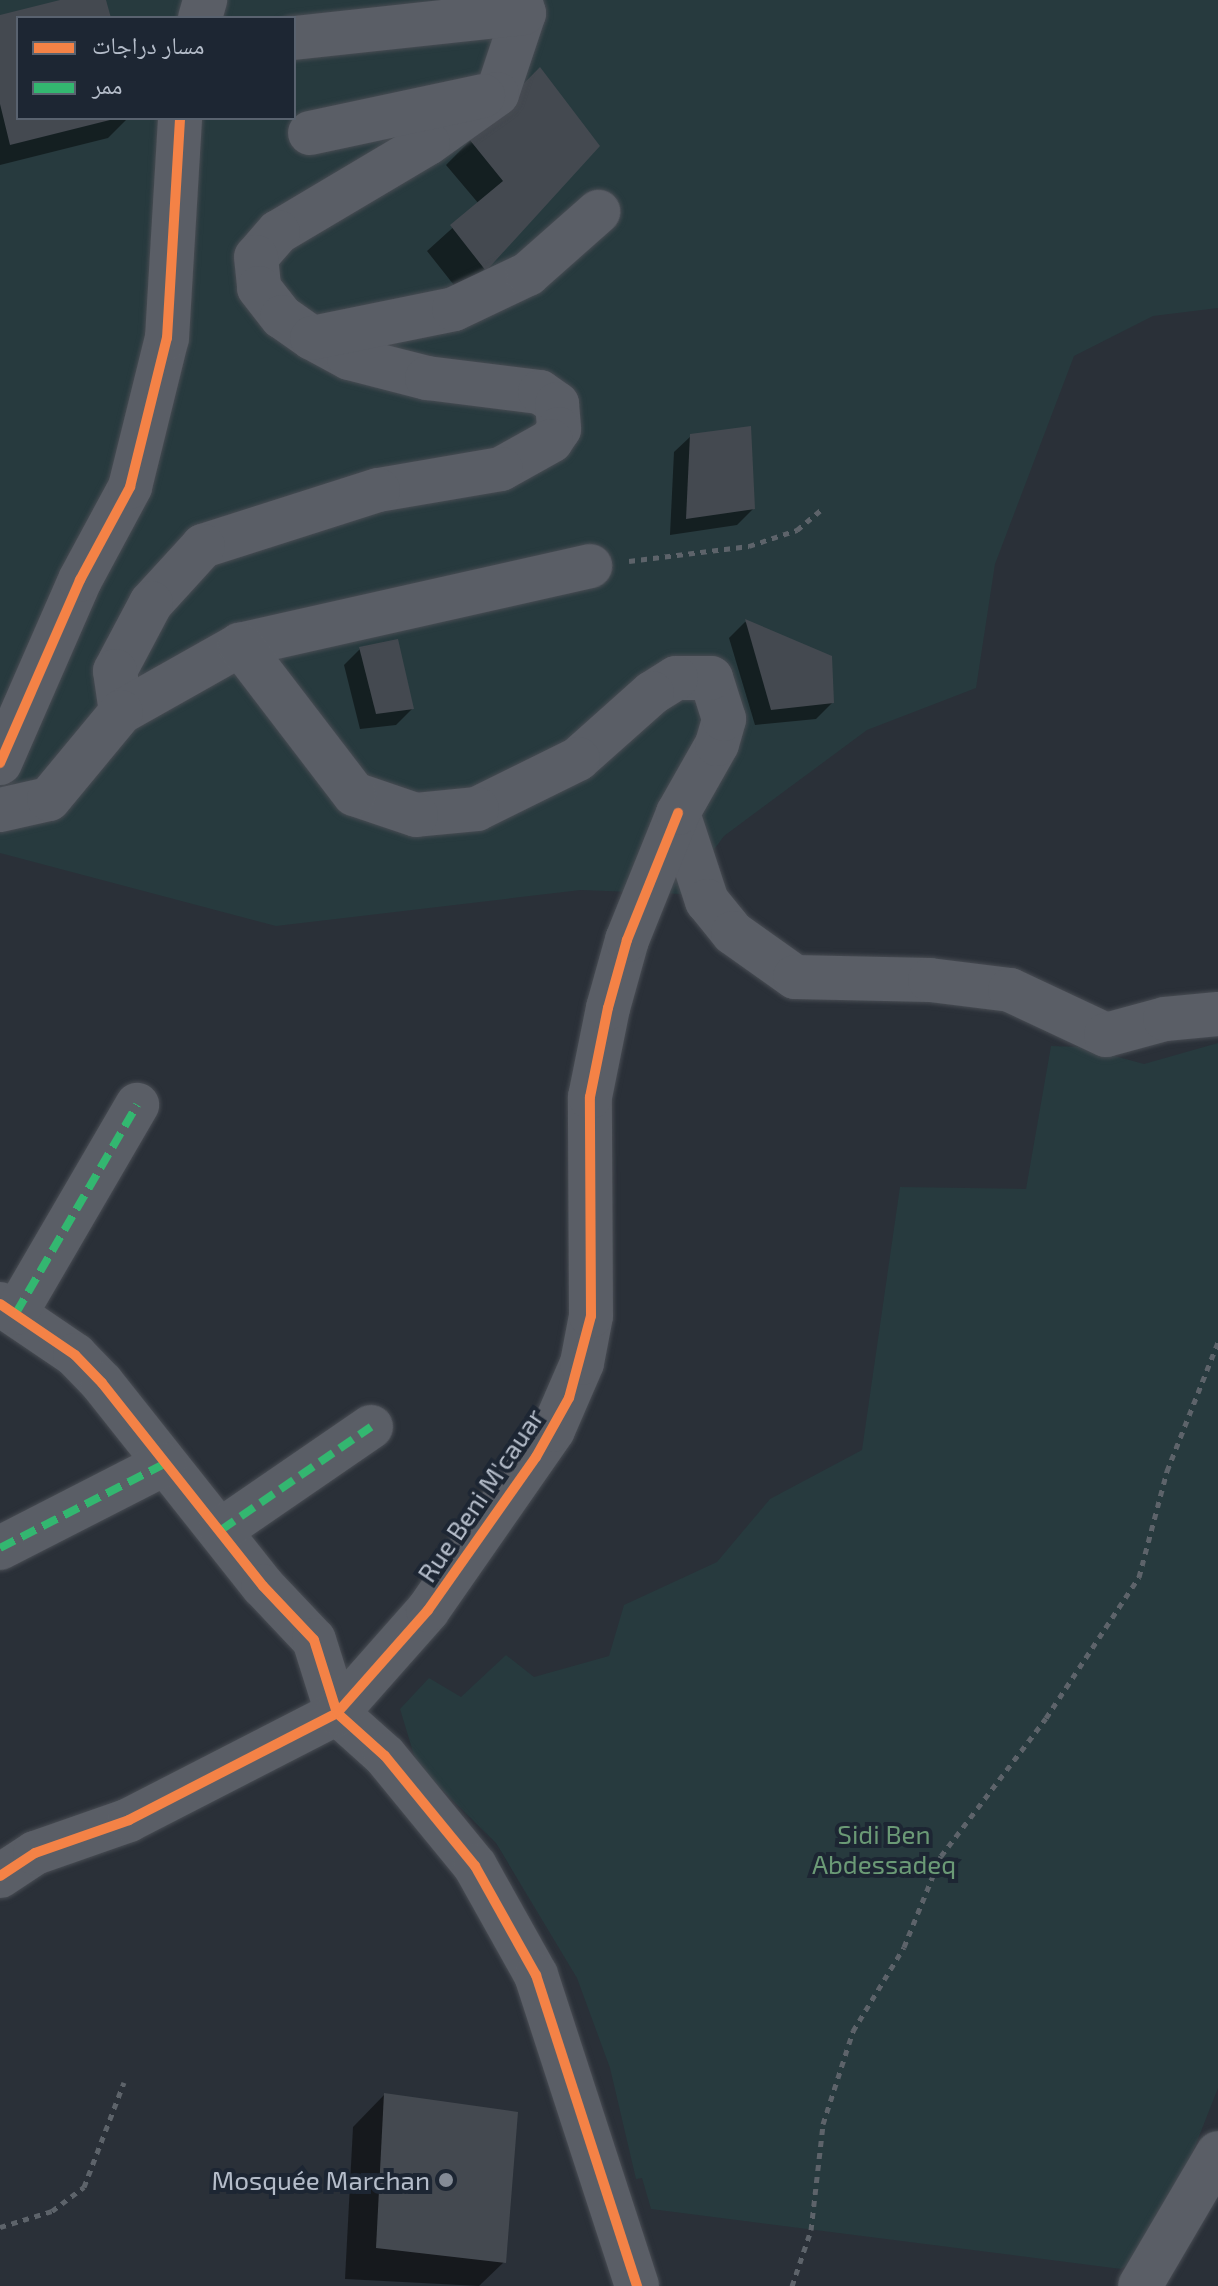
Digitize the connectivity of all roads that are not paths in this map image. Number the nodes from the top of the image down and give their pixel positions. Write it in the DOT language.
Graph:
graph roads {
  1 [pos="522,6"];
  2 [pos="296,38"];
  3 [pos="497,94"];
  4 [pos="180,120"];
  5 [pos="310,133"];
  6 [pos="598,212"];
  7 [pos="312,338"];
  8 [pos="590,566"];
  9 [pos="240,645"];
  10 [pos="121,712"];
  11 [pos="0,763"];
  12 [pos="0,810"];
  13 [pos="678,813"];
  14 [pos="1218,1014"];
  15 [pos="137,1105"];
  16 [pos="8,1308"];
  17 [pos="371,1427"];
  18 [pos="164,1464"];
  19 [pos="221,1530"];
  20 [pos="0,1548"];
  21 [pos="337,1713"];
  22 [pos="0,1876"];
  23 [pos="1218,2153"];
  24 [pos="637,2286"];
  25 [pos="1140,2286"];
  1 -- 2 [label="street"];
  1 -- 3 [label="street"];
  3 -- 5 [label="street"];
  3 -- 7 [label="street"];
  4 -- 11 [label="street"];
  6 -- 7 [label="street"];
  7 -- 10 [label="street"];
  8 -- 9 [label="street"];
  9 -- 10 [label="street"];
  9 -- 13 [label="street, Rue Beni M'cauar"];
  10 -- 12 [label="street"];
  13 -- 14 [label="street"];
  13 -- 21 [label="street, Rue Beni M'cauar"];
  15 -- 16 [label="street"];
  16 -- 18 [label="street"];
  17 -- 19 [label="street"];
  18 -- 19 [label="street"];
  18 -- 20 [label="street"];
  19 -- 21 [label="street"];
  21 -- 22 [label="street, Rue Beni M'cauar"];
  21 -- 24 [label="street"];
  23 -- 25 [label="street"];
}
